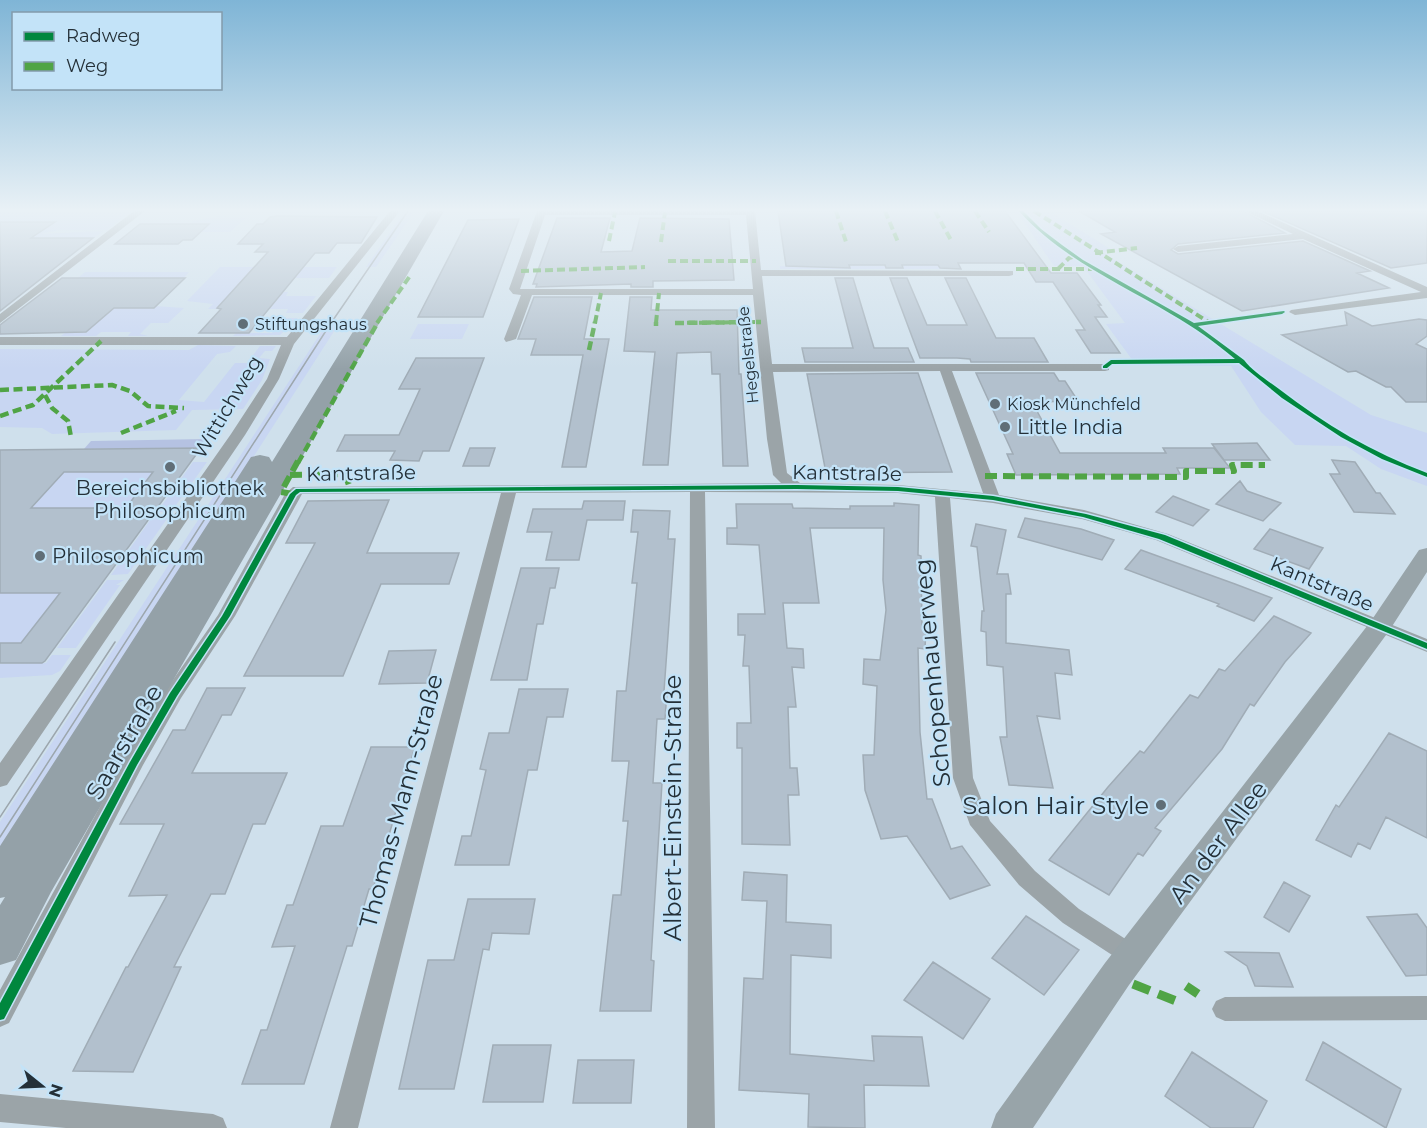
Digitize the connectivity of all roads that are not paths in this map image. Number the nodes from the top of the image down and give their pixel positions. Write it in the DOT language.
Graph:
graph roads {
  1 [pos="72,264"];
  2 [pos="350,264"];
  3 [pos="388,264"];
  4 [pos="404,264"];
  5 [pos="523,264"];
  6 [pos="757,264"];
  7 [pos="1364,264"];
  8 [pos="758,273"];
  9 [pos="1009,273"];
  10 [pos="759,292"];
  11 [pos="527,293"];
  12 [pos="1427,293"];
  13 [pos="1295,312"];
  14 [pos="0,320"];
  15 [pos="510,339"];
  16 [pos="0,341"];
  17 [pos="290,341"];
  18 [pos="1105,367"];
  19 [pos="766,368"];
  20 [pos="945,368"];
  21 [pos="797,487"];
  22 [pos="510,488"];
  23 [pos="697,488"];
  24 [pos="942,492"];
  25 [pos="293,494"];
  26 [pos="993,498"];
  27 [pos="1427,555"];
  28 [pos="1380,626"];
  29 [pos="1427,646"];
  30 [pos="0,779"];
  31 [pos="0,881"];
  32 [pos="0,946"];
  33 [pos="1132,957"];
  34 [pos="1427,1008"];
  35 [pos="1225,1009"];
  36 [pos="0,1015"];
  37 [pos="0,1108"];
  38 [pos="213,1128"];
  39 [pos="344,1128"];
  40 [pos="701,1128"];
  41 [pos="1010,1128"];
  1 -- 14 [label="street"];
  2 -- 17 [label="street, Wittichweg"];
  3 -- 31 [label="highway, Saarstraße"];
  4 -- 32 [label="highway, Saarstraße"];
  5 -- 11 [label="street"];
  6 -- 8 [label="street, Hegelstraße"];
  7 -- 12 [label="street"];
  8 -- 9 [label="street"];
  8 -- 10 [label="street, Hegelstraße"];
  10 -- 11 [label="street"];
  10 -- 19 [label="street, Hegelstraße"];
  11 -- 15 [label="street"];
  12 -- 13 [label="street"];
  16 -- 17 [label="street"];
  17 -- 30 [label="street, Wittichweg"];
  18 -- 20 [label="street"];
  19 -- 20 [label="street"];
  19 -- 21 [label="street, Hegelstraße"];
  20 -- 26 [label="street"];
  21 -- 23 [label="street, Kantstraße"];
  21 -- 24 [label="street, Kantstraße"];
  22 -- 23 [label="street, Kantstraße"];
  22 -- 25 [label="street, Kantstraße"];
  22 -- 39 [label="street, Thomas-Mann-Straße"];
  23 -- 40 [label="street, Albert-Einstein-Straße"];
  24 -- 26 [label="street, Kantstraße"];
  24 -- 33 [label="street, Schopenhauerweg"];
  25 -- 36 [label="street, Saarstraße"];
  26 -- 28 [label="street, Kantstraße"];
  27 -- 28 [label="main road, An der Allee"];
  28 -- 29 [label="street, Kantstraße"];
  28 -- 33 [label="main road, An der Allee"];
  33 -- 41 [label="main road, An der Allee"];
  34 -- 35 [label="street"];
  37 -- 38 [label="street"];
}
